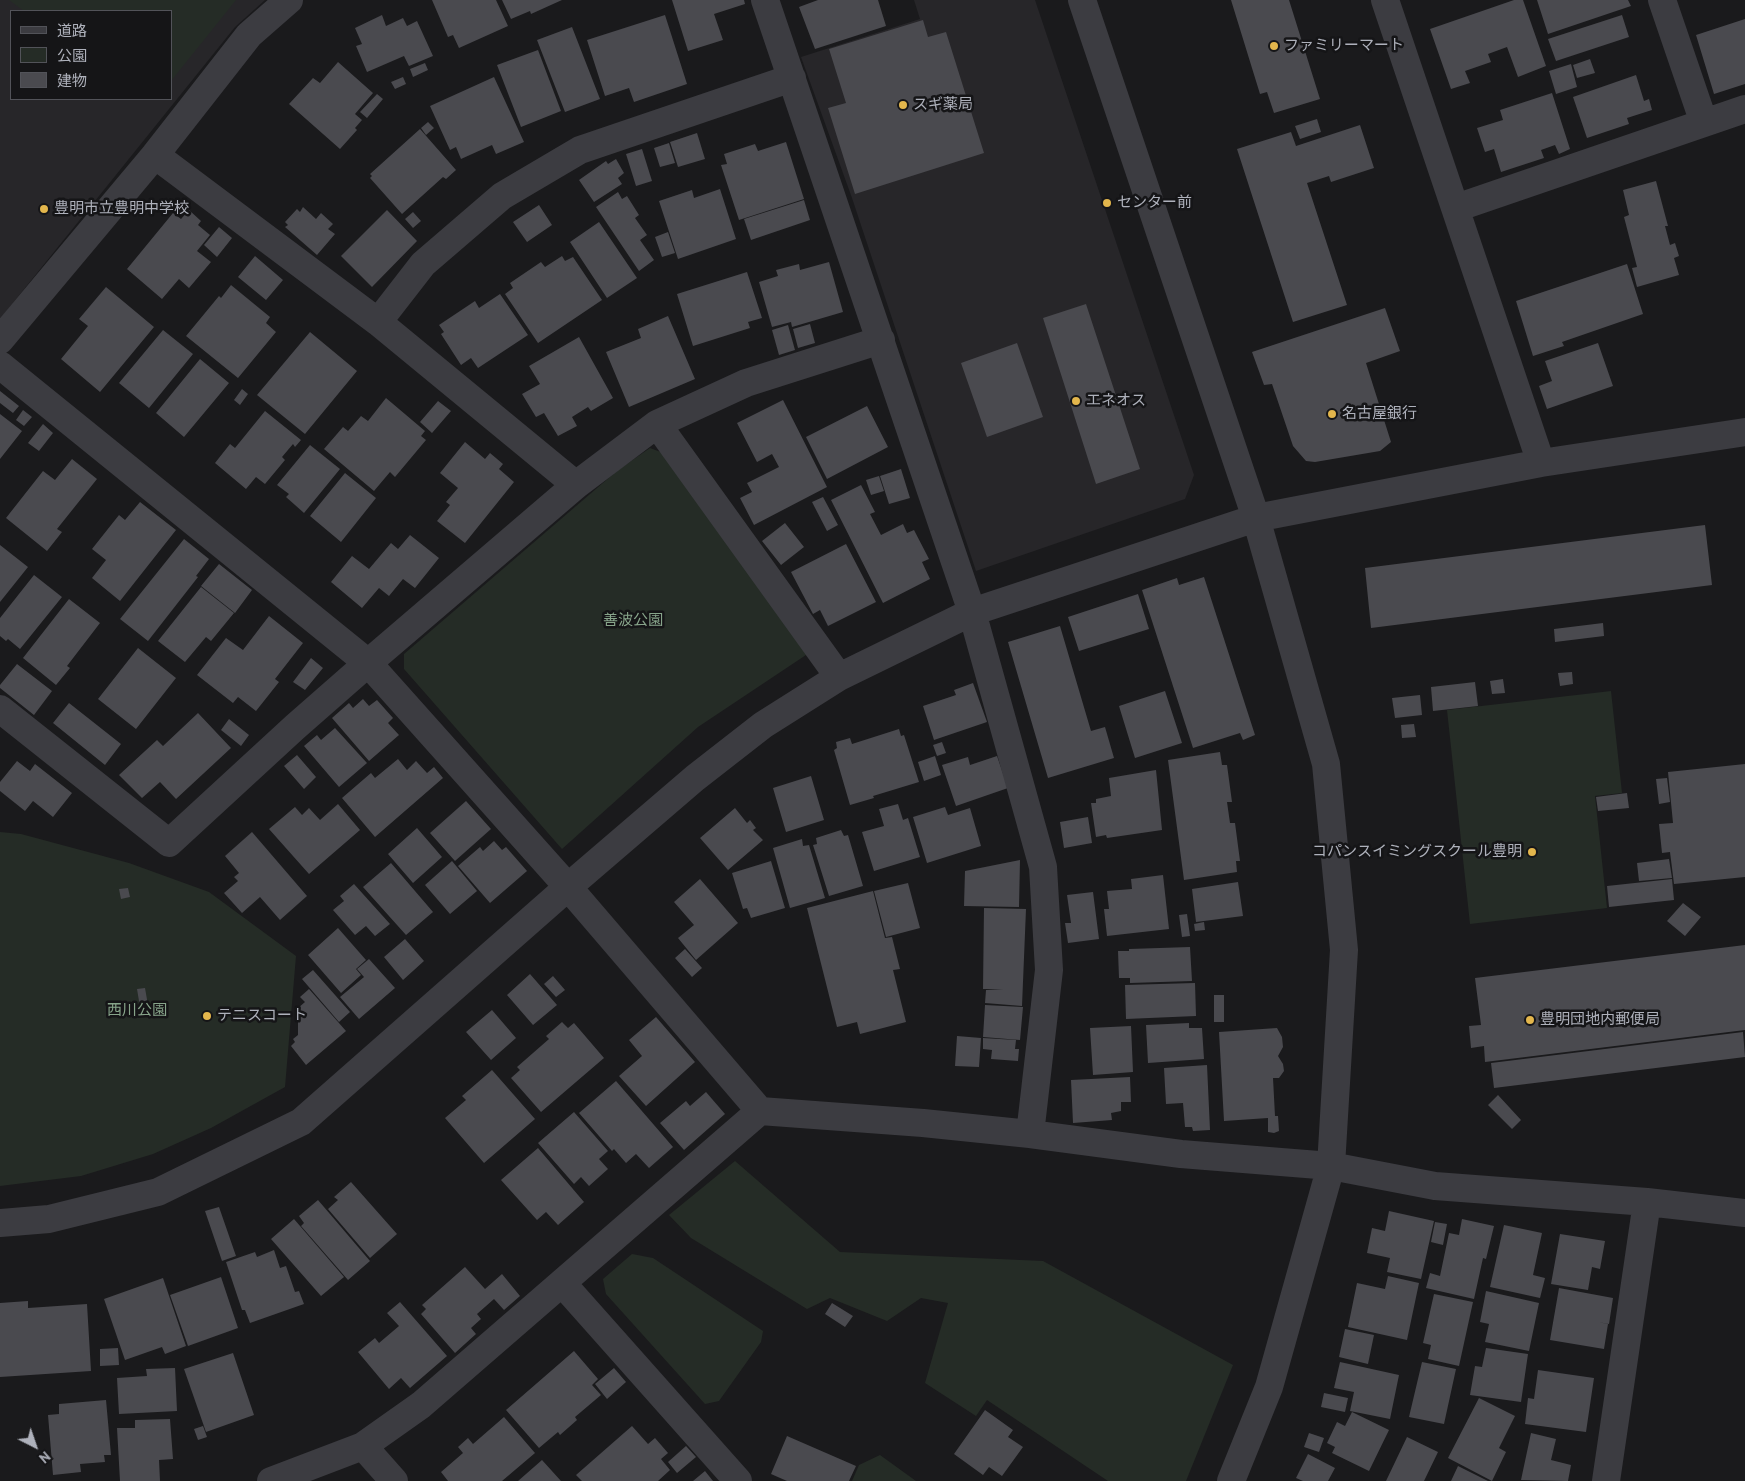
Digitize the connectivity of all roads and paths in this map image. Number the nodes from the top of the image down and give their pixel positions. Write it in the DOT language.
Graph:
graph roads {
  1 [pos="289,0"];
  2 [pos="765,0"];
  3 [pos="1082,0"];
  4 [pos="1385,0"];
  5 [pos="1662,0"];
  6 [pos="792,78"];
  7 [pos="1745,109"];
  8 [pos="1704,123"];
  9 [pos="156,155"];
  10 [pos="1456,208"];
  11 [pos="378,322"];
  12 [pos="0,340"];
  13 [pos="880,340"];
  14 [pos="0,364"];
  15 [pos="657,424"];
  16 [pos="1745,432"];
  17 [pos="1541,463"];
  18 [pos="576,485"];
  19 [pos="1256,518"];
  20 [pos="972,612"];
  21 [pos="368,663"];
  22 [pos="839,677"];
  23 [pos="0,709"];
  24 [pos="568,888"];
  25 [pos="760,1111"];
  26 [pos="1030,1134"];
  27 [pos="1331,1166"];
  28 [pos="1647,1202"];
  29 [pos="1745,1212"];
  30 [pos="0,1223"];
  31 [pos="562,1283"];
  32 [pos="363,1446"];
  33 [pos="271,1481"];
  34 [pos="394,1481"];
  35 [pos="738,1481"];
  36 [pos="1231,1481"];
  37 [pos="1606,1481"];
  38 [pos="1610,1481"];
  1 -- 9 [label="street"];
  2 -- 6 [label="street"];
  3 -- 19 [label="street"];
  4 -- 10 [label="street"];
  5 -- 8 [label="street"];
  6 -- 11 [label="street"];
  6 -- 13 [label="street"];
  7 -- 8 [label="street"];
  8 -- 10 [label="street"];
  9 -- 11 [label="street"];
  9 -- 12 [label="street"];
  10 -- 17 [label="street"];
  11 -- 18 [label="street"];
  13 -- 15 [label="street"];
  13 -- 20 [label="street"];
  14 -- 21 [label="street"];
  15 -- 18 [label="street"];
  15 -- 22 [label="street"];
  16 -- 17 [label="street"];
  17 -- 19 [label="street"];
  18 -- 21 [label="street"];
  19 -- 20 [label="street"];
  19 -- 27 [label="street"];
  20 -- 22 [label="street"];
  20 -- 26 [label="street"];
  21 -- 23 [label="street"];
  21 -- 24 [label="street"];
  22 -- 24 [label="street"];
  24 -- 25 [label="street"];
  24 -- 30 [label="street"];
  25 -- 26 [label="street"];
  25 -- 31 [label="street"];
  26 -- 27 [label="street"];
  27 -- 28 [label="street"];
  27 -- 36 [label="street"];
  28 -- 29 [label="street"];
  28 -- 37 [label="street"];
  31 -- 32 [label="street"];
  31 -- 35 [label="street"];
  32 -- 33 [label="street"];
  32 -- 34 [label="street"];
  37 -- 38 [label="street"];
}
